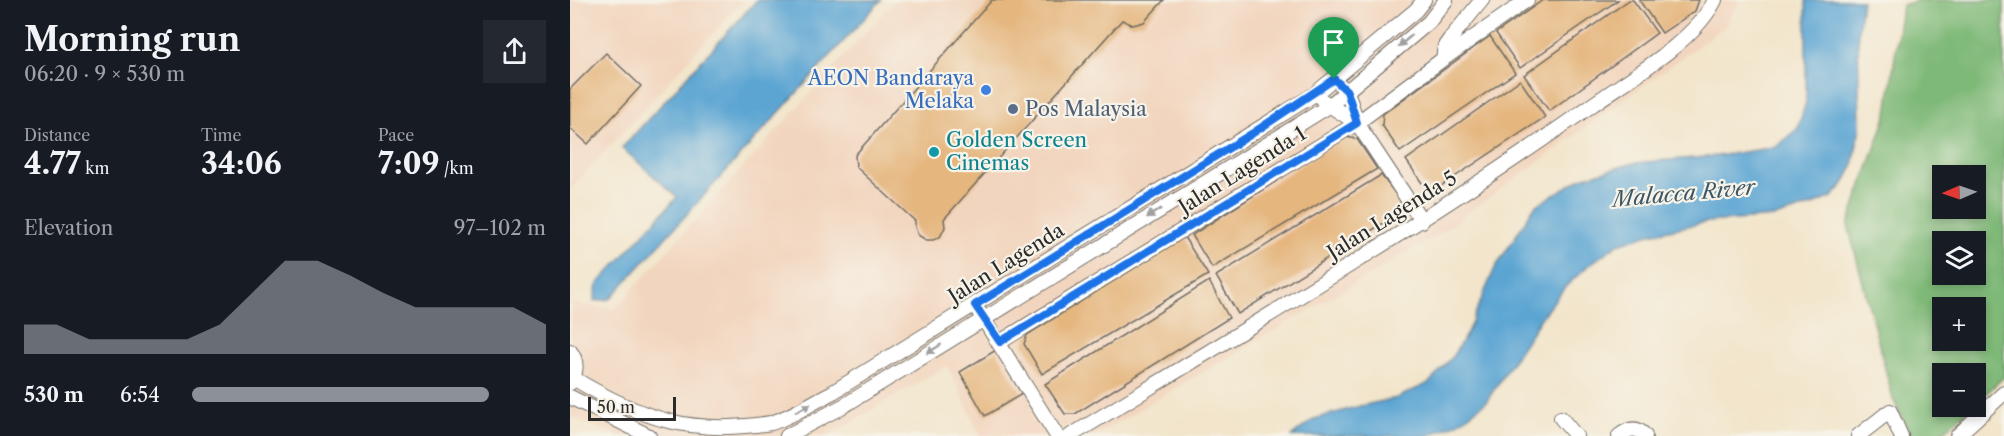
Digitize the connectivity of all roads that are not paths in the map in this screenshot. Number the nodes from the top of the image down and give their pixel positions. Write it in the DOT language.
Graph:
graph roads {
  1 [pos="1424,0"];
  2 [pos="1446,0"];
  3 [pos="1482,0"];
  4 [pos="1527,0"];
  5 [pos="1715,0"];
  6 [pos="1489,27"];
  7 [pos="1443,59"];
  8 [pos="1334,79"];
  9 [pos="1347,91"];
  10 [pos="1315,94"];
  11 [pos="1329,106"];
  12 [pos="1357,123"];
  13 [pos="1422,220"];
  14 [pos="975,305"];
  15 [pos="984,318"];
  16 [pos="1000,342"];
  17 [pos="570,351"];
  18 [pos="572,381"];
  19 [pos="2004,393"];
  20 [pos="570,397"];
  21 [pos="1561,418"];
  22 [pos="1640,433"];
  23 [pos="649,436"];
  24 [pos="787,436"];
  25 [pos="1058,436"];
  26 [pos="1070,436"];
  27 [pos="1576,436"];
  28 [pos="1619,436"];
  29 [pos="1858,436"];
  30 [pos="1901,436"];
  31 [pos="1957,436"];
  1 -- 8 [label="street, Jalan Lagenda"];
  2 -- 9 [label="street, Jalan Lagenda, one-way"];
  3 -- 6 [label="street"];
  3 -- 7 [label="street"];
  4 -- 6 [label="street, Jalan Lagenda 1"];
  5 -- 13 [label="street, Jalan Lagenda 5"];
  6 -- 7 [label="street, Jalan Lagenda 1"];
  7 -- 12 [label="street, Jalan Lagenda 1"];
  8 -- 9 [label="street"];
  8 -- 10 [label="street, Jalan Lagenda"];
  9 -- 11 [label="street, Jalan Lagenda"];
  9 -- 12 [label="street"];
  10 -- 11 [label="street"];
  10 -- 14 [label="street, Jalan Lagenda"];
  11 -- 12 [label="street"];
  11 -- 15 [label="street, Jalan Lagenda, one-way"];
  12 -- 13 [label="street"];
  12 -- 16 [label="street, Jalan Lagenda 1"];
  13 -- 26 [label="street, Jalan Lagenda 5"];
  14 -- 15 [label="street"];
  18 -- 14 [label="street, Jalan Lagenda, one-way"];
  15 -- 16 [label="street"];
  15 -- 24 [label="street, Jalan Lagenda, one-way"];
  16 -- 25 [label="street"];
  17 -- 18 [label="street"];
  19 -- 31 [label="street"];
  20 -- 23 [label="street"];
  21 -- 27 [label="street"];
  22 -- 28 [label="street"];
  29 -- 30 [label="street"];
}
